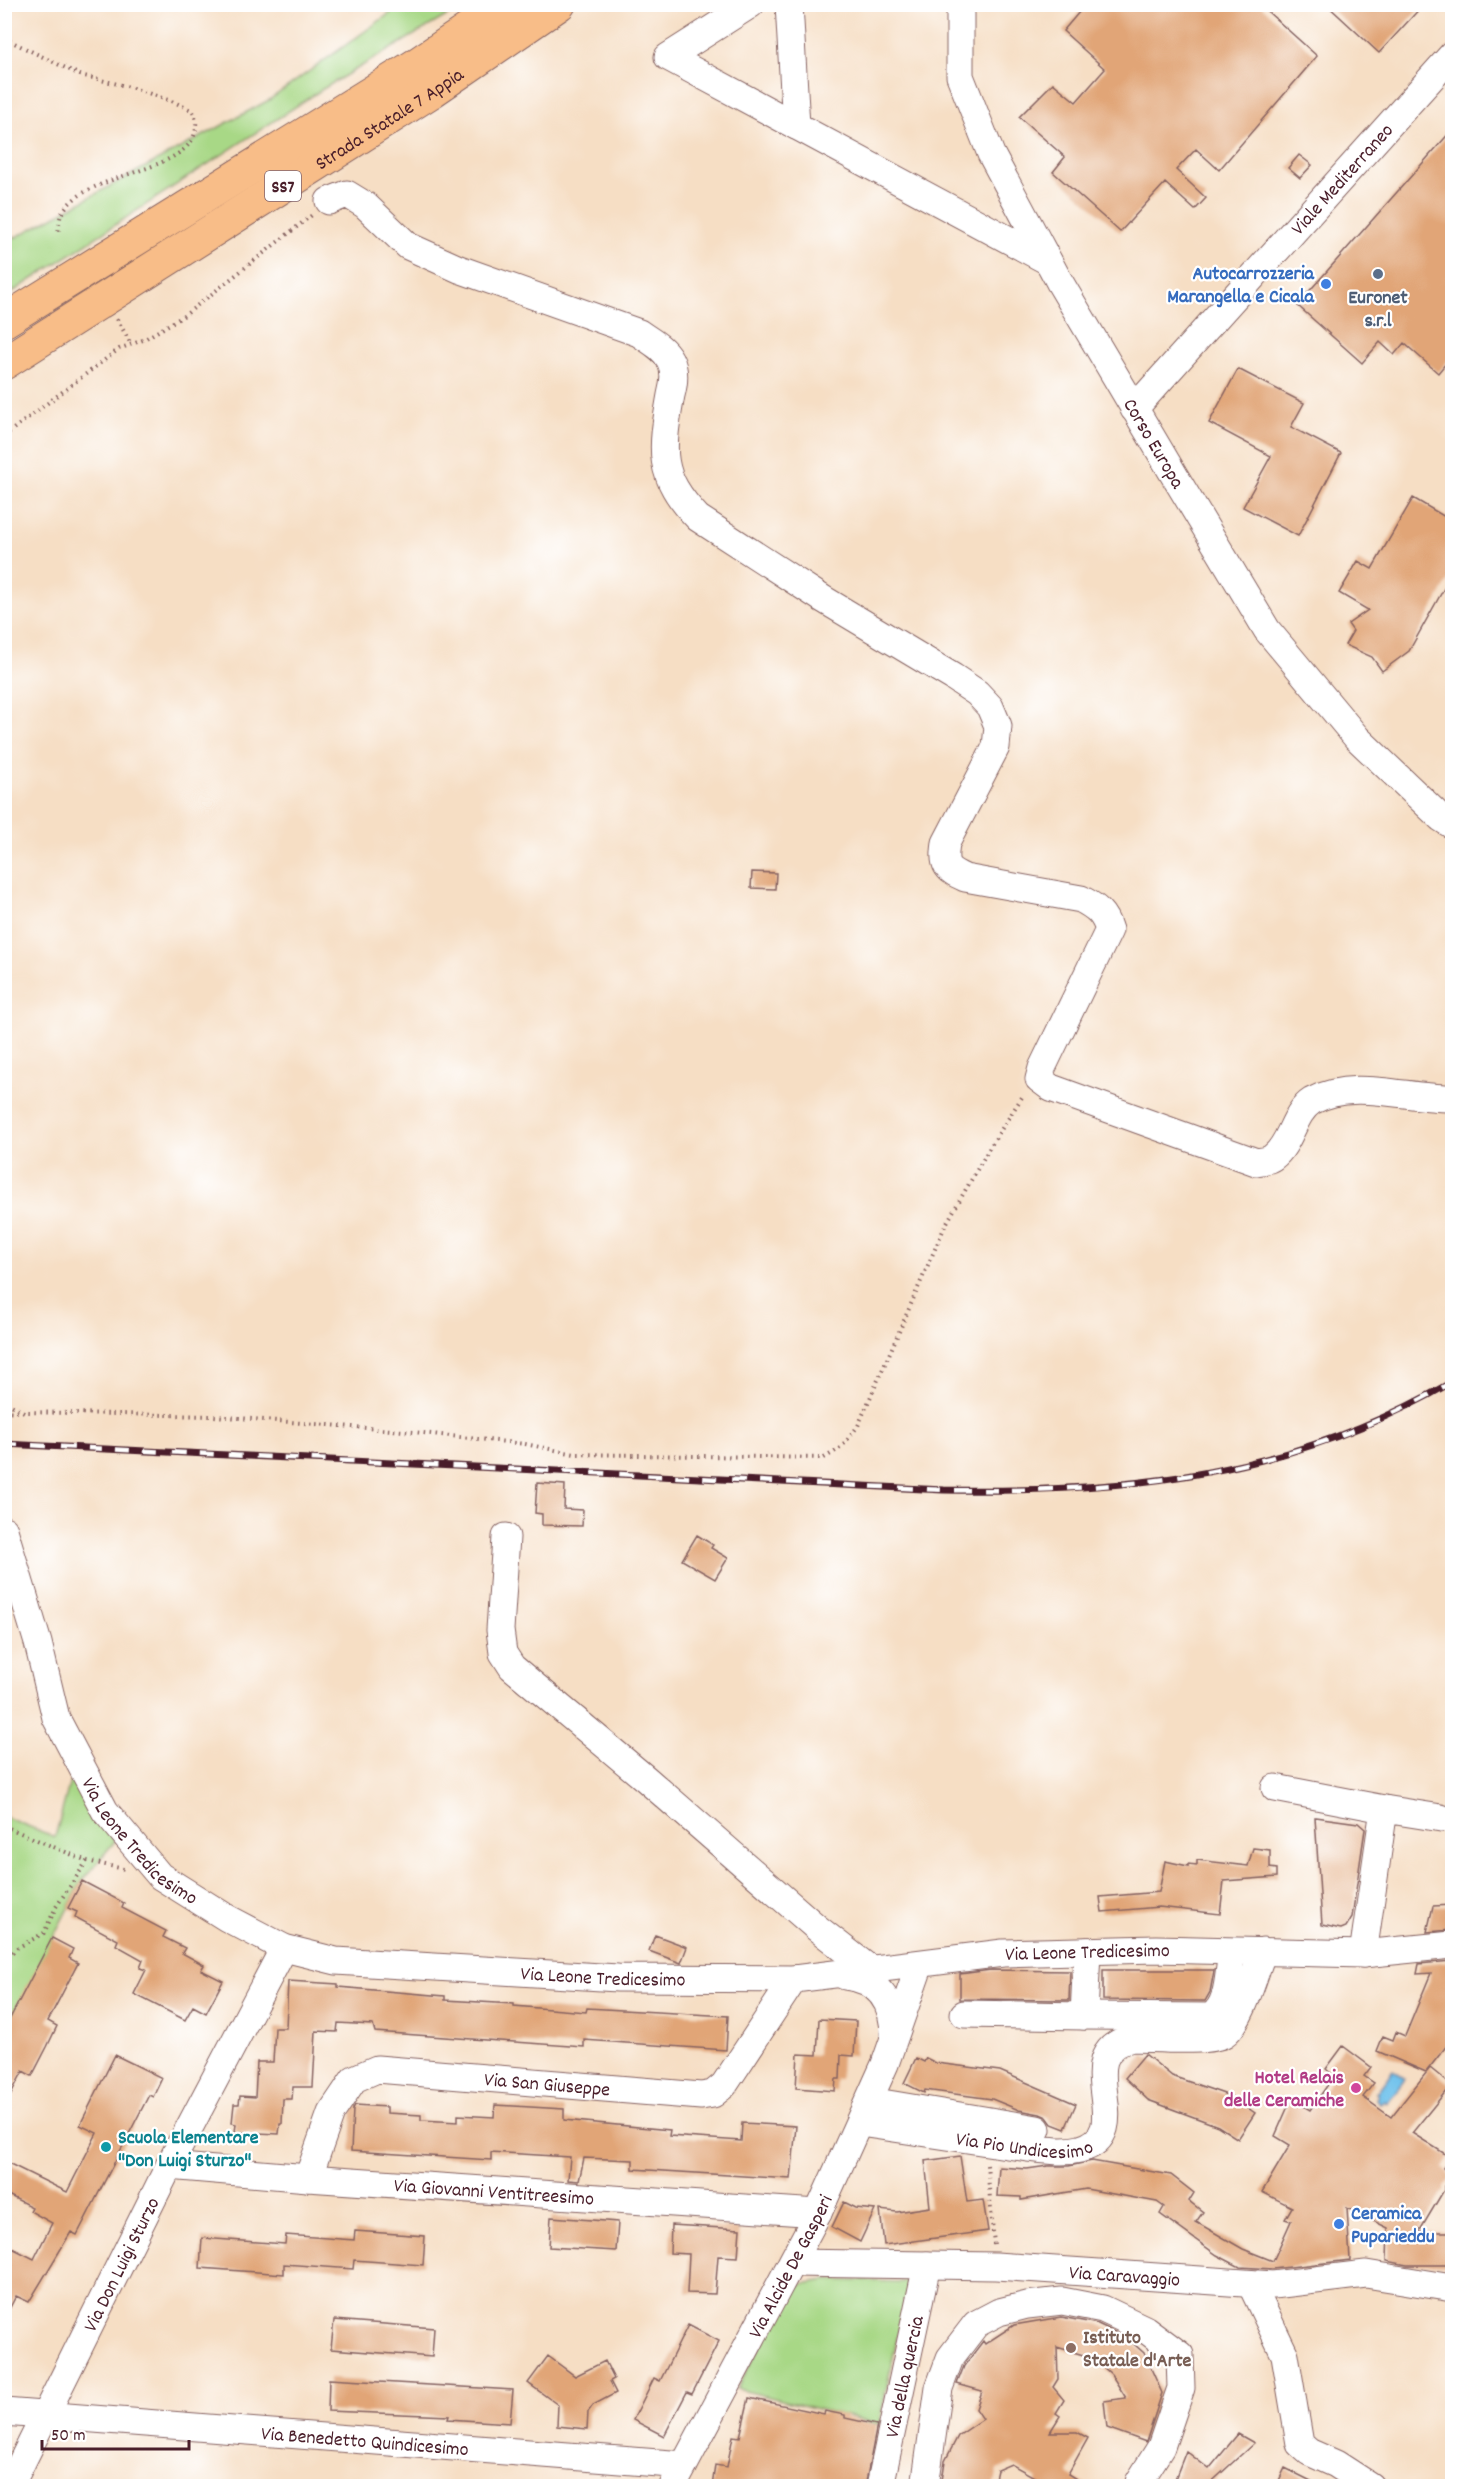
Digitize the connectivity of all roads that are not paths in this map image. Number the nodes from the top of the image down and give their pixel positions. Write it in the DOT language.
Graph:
graph roads {
  1 [pos="506,4"];
  2 [pos="559,4"];
  3 [pos="751,4"];
  4 [pos="789,4"];
  5 [pos="960,4"];
  6 [pos="1452,55"];
  7 [pos="796,126"];
  8 [pos="329,201"];
  9 [pos="1048,261"];
  10 [pos="4,321"];
  11 [pos="4,363"];
  12 [pos="1134,409"];
  13 [pos="1452,825"];
  14 [pos="1452,1098"];
  15 [pos="4,1530"];
  16 [pos="506,1537"];
  17 [pos="1275,1788"];
  18 [pos="1384,1809"];
  19 [pos="1441,1818"];
  20 [pos="1452,1945"];
  21 [pos="284,1948"];
  22 [pos="1263,1951"];
  23 [pos="1087,1952"];
  24 [pos="1232,1952"];
  25 [pos="1363,1954"];
  26 [pos="895,1967"];
  27 [pos="829,1975"];
  28 [pos="794,1979"];
  29 [pos="890,2004"];
  30 [pos="964,2014"];
  31 [pos="1084,2016"];
  32 [pos="894,2040"];
  33 [pos="865,2112"];
  34 [pos="1037,2129"];
  35 [pos="169,2166"];
  36 [pos="308,2178"];
  37 [pos="818,2213"];
  38 [pos="793,2263"];
  39 [pos="927,2265"];
  40 [pos="1251,2284"];
  41 [pos="1452,2288"];
  42 [pos="900,2390"];
  43 [pos="4,2412"];
  44 [pos="44,2414"];
  45 [pos="934,2431"];
  46 [pos="678,2476"];
  47 [pos="10,2487"];
  48 [pos="880,2487"];
  49 [pos="925,2487"];
  50 [pos="1138,2487"];
  51 [pos="1370,2487"];
  1 -- 10 [label="highway, Strada Statale 7 Appia / SS7"];
  2 -- 11 [label="highway, Strada Statale 7 Appia / SS7"];
  3 -- 7 [label="street"];
  4 -- 7 [label="street"];
  5 -- 9 [label="street, Corso Europa"];
  6 -- 12 [label="street, Viale Mediterraneo"];
  7 -- 9 [label="street"];
  8 -- 14 [label="street"];
  9 -- 12 [label="street, Corso Europa"];
  12 -- 13 [label="street, Corso Europa"];
  15 -- 21 [label="street, Via Leone Tredicesimo"];
  16 -- 26 [label="street"];
  17 -- 18 [label="street"];
  18 -- 19 [label="street"];
  18 -- 25 [label="street"];
  20 -- 25 [label="street, Via Leone Tredicesimo"];
  21 -- 28 [label="street, Via Leone Tredicesimo"];
  21 -- 35 [label="street, Via Don Luigi Sturzo"];
  22 -- 24 [label="street, Via Leone Tredicesimo"];
  22 -- 25 [label="street, Via Leone Tredicesimo"];
  22 -- 33 [label="street, Via Pio Undicesimo"];
  23 -- 24 [label="street, Via Leone Tredicesimo"];
  23 -- 26 [label="street, Via Leone Tredicesimo"];
  23 -- 31 [label="street"];
  24 -- 31 [label="street"];
  26 -- 27 [label="street, Via Leone Tredicesimo"];
  26 -- 29 [label="street, Via Alcide De Gasperi"];
  26 -- 32 [label="street, Via Alcide De Gasperi"];
  27 -- 28 [label="street, Via Leone Tredicesimo"];
  27 -- 29 [label="street"];
  28 -- 36 [label="street, Via San Giuseppe"];
  29 -- 32 [label="street, Via Alcide De Gasperi"];
  30 -- 31 [label="street"];
  32 -- 33 [label="street, Via Alcide De Gasperi"];
  33 -- 34 [label="street, Via Pio Undicesimo"];
  33 -- 37 [label="street, Via Alcide De Gasperi"];
  35 -- 36 [label="street, Via Giovanni Ventitreesimo"];
  35 -- 44 [label="street, Via Don Luigi Sturzo"];
  36 -- 37 [label="street, Via Giovanni Ventitreesimo"];
  37 -- 38 [label="street, Via Alcide De Gasperi"];
  38 -- 39 [label="street, Via Caravaggio"];
  38 -- 46 [label="street, Via Alcide De Gasperi"];
  39 -- 40 [label="street, Via Caravaggio"];
  39 -- 42 [label="street, Via della quercia"];
  40 -- 41 [label="street, Via Caravaggio"];
  40 -- 51 [label="street"];
  42 -- 45 [label="street"];
  42 -- 48 [label="street, Via della quercia"];
  43 -- 44 [label="street, Via Benedetto Quindicesimo"];
  44 -- 46 [label="street, Via Benedetto Quindicesimo"];
  44 -- 47 [label="street, Via Don Luigi Sturzo"];
  45 -- 49 [label="street"];
  45 -- 50 [label="street"];
}
